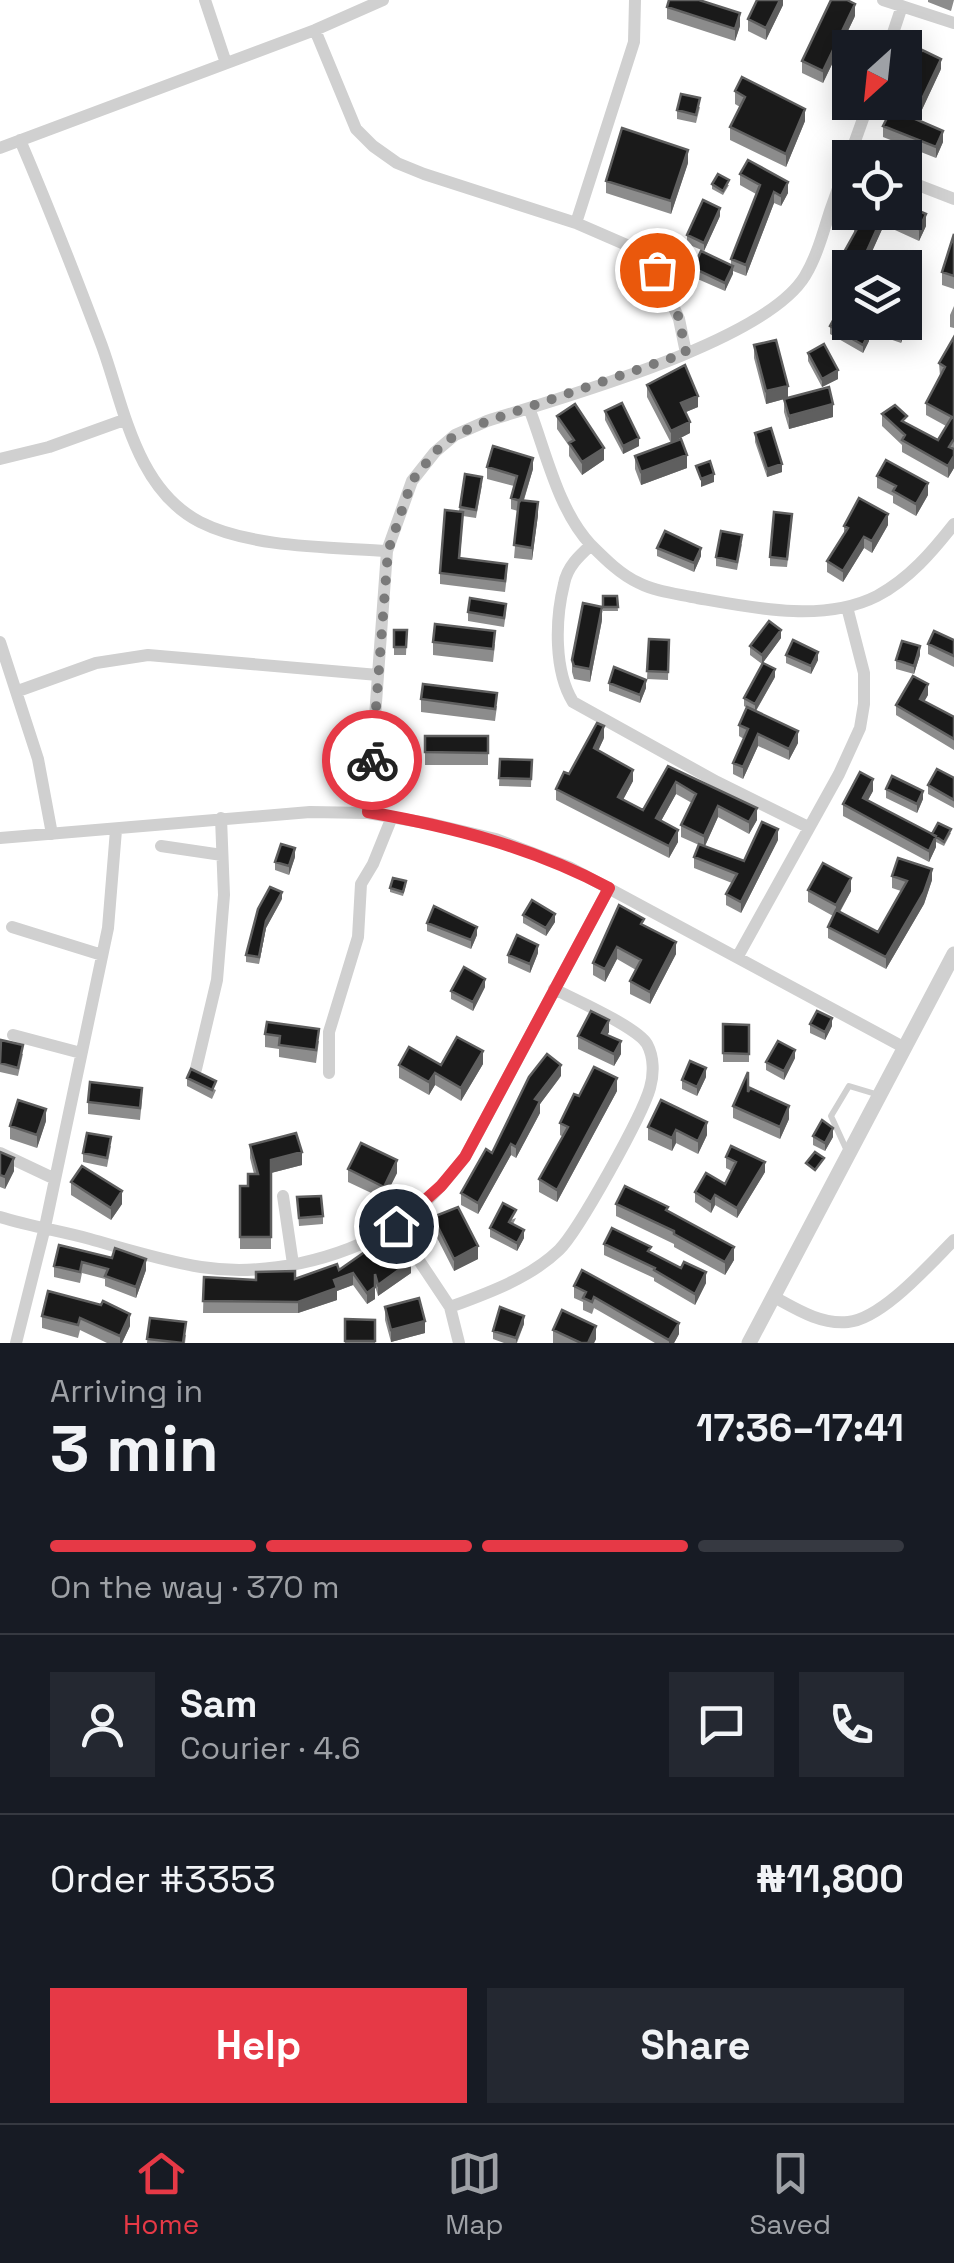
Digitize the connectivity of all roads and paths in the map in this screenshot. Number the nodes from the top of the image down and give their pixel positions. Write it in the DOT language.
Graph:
graph roads {
  1 [pos="205,0"];
  2 [pos="383,0"];
  3 [pos="635,0"];
  4 [pos="883,0"];
  5 [pos="902,6"];
  6 [pos="954,23"];
  7 [pos="315,30"];
  8 [pos="894,30"];
  9 [pos="226,63"];
  10 [pos="20,140"];
  11 [pos="0,148"];
  12 [pos="922,187"];
  13 [pos="954,199"];
  14 [pos="832,206"];
  15 [pos="576,224"];
  16 [pos="686,353"];
  17 [pos="529,408"];
  18 [pos="124,420"];
  19 [pos="0,459"];
  20 [pos="954,524"];
  21 [pos="590,545"];
  22 [pos="388,551"];
  23 [pos="847,607"];
  24 [pos="0,642"];
  25 [pos="378,675"];
  26 [pos="18,691"];
  27 [pos="368,812"];
  28 [pos="392,817"];
  29 [pos="221,818"];
  30 [pos="808,827"];
  31 [pos="116,830"];
  32 [pos="52,834"];
  33 [pos="0,838"];
  34 [pos="161,846"];
  35 [pos="222,855"];
  36 [pos="609,888"];
  37 [pos="12,927"];
  38 [pos="954,954"];
  39 [pos="102,955"];
  40 [pos="738,956"];
  41 [pos="554,989"];
  42 [pos="12,1035"];
  43 [pos="905,1048"];
  44 [pos="81,1053"];
  45 [pos="196,1069"];
  46 [pos="329,1072"];
  47 [pos="880,1095"];
  48 [pos="0,1154"];
  49 [pos="849,1155"];
  50 [pos="55,1179"];
  51 [pos="283,1196"];
  52 [pos="0,1217"];
  53 [pos="396,1226"];
  54 [pos="45,1227"];
  55 [pos="954,1240"];
  56 [pos="292,1264"];
  57 [pos="774,1296"];
  58 [pos="450,1308"];
  59 [pos="16,1343"];
  60 [pos="459,1343"];
  61 [pos="749,1343"];
  1 -- 9 [label="street"];
  2 -- 7 [label="street"];
  3 -- 15 [label="street"];
  4 -- 5 [label="street"];
  5 -- 6 [label="street"];
  5 -- 8 [label="street"];
  7 -- 9 [label="street"];
  7 -- 15 [label="street"];
  9 -- 10 [label="street"];
  10 -- 11 [label="street"];
  10 -- 18 [label="street"];
  12 -- 13 [label="street"];
  14 -- 16 [label="street"];
  15 -- 16 [label="street"];
  16 -- 17 [label="street"];
  17 -- 21 [label="street"];
  17 -- 22 [label="street"];
  18 -- 19 [label="street"];
  18 -- 22 [label="street"];
  20 -- 23 [label="street"];
  21 -- 23 [label="street"];
  21 -- 30 [label="street"];
  22 -- 25 [label="street"];
  23 -- 30 [label="street"];
  24 -- 26 [label="street"];
  25 -- 26 [label="street"];
  25 -- 27 [label="street"];
  26 -- 32 [label="street"];
  27 -- 28 [label="street"];
  27 -- 29 [label="street"];
  28 -- 36 [label="street"];
  28 -- 46 [label="street"];
  29 -- 31 [label="street"];
  29 -- 35 [label="street"];
  30 -- 40 [label="street"];
  31 -- 32 [label="street"];
  31 -- 39 [label="street"];
  32 -- 33 [label="street"];
  34 -- 35 [label="street"];
  35 -- 45 [label="street"];
  36 -- 40 [label="street"];
  36 -- 41 [label="street"];
  37 -- 39 [label="street"];
  38 -- 43 [label="street"];
  39 -- 44 [label="street"];
  40 -- 43 [label="street"];
  41 -- 53 [label="street"];
  41 -- 58 [label="street"];
  42 -- 44 [label="street"];
  43 -- 47 [label="street"];
  44 -- 50 [label="street"];
  47 -- 49 [label="street"];
  47 -- 49 [label="lane"];
  48 -- 50 [label="street"];
  49 -- 57 [label="street"];
  50 -- 54 [label="street"];
  51 -- 56 [label="street"];
  52 -- 54 [label="street"];
  53 -- 56 [label="street"];
  53 -- 58 [label="street"];
  54 -- 56 [label="street"];
  54 -- 59 [label="street"];
  55 -- 57 [label="street"];
  57 -- 61 [label="street"];
  58 -- 60 [label="street"];
}
